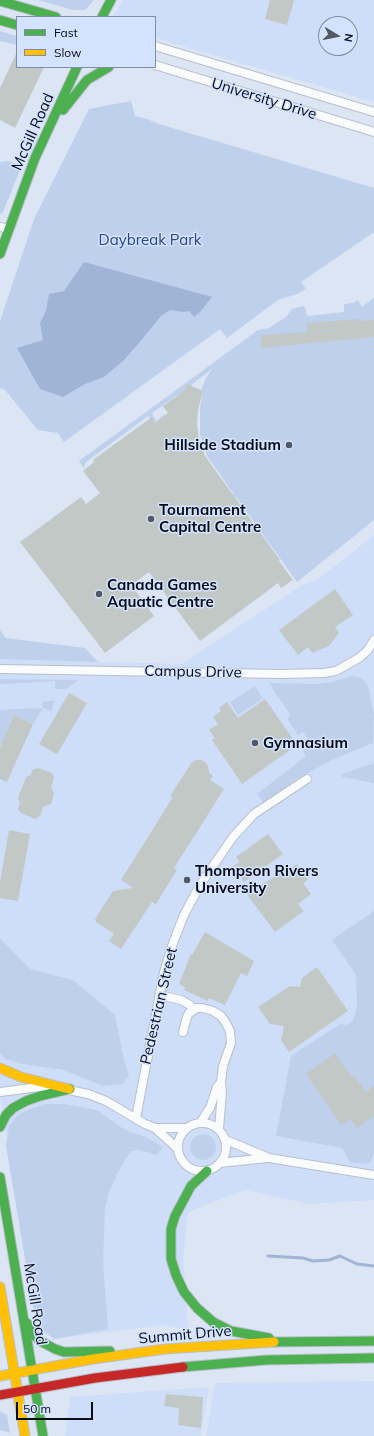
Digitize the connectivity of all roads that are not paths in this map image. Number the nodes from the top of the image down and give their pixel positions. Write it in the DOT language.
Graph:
graph roads {
  1 [pos="111,0"];
  2 [pos="0,1"];
  3 [pos="52,16"];
  4 [pos="103,16"];
  5 [pos="0,20"];
  6 [pos="16,25"];
  7 [pos="156,46"];
  8 [pos="156,65"];
  9 [pos="77,68"];
  10 [pos="107,68"];
  11 [pos="374,112"];
  12 [pos="49,128"];
  13 [pos="374,132"];
  14 [pos="4,228"];
  15 [pos="0,254"];
  16 [pos="374,640"];
  17 [pos="0,669"];
  18 [pos="307,779"];
  19 [pos="160,995"];
  20 [pos="193,1010"];
  21 [pos="183,1032"];
  22 [pos="0,1068"];
  23 [pos="221,1082"];
  24 [pos="70,1089"];
  25 [pos="0,1092"];
  26 [pos="136,1118"];
  27 [pos="200,1122"];
  28 [pos="0,1127"];
  29 [pos="155,1128"];
  30 [pos="186,1128"];
  31 [pos="219,1129"];
  32 [pos="226,1140"];
  33 [pos="178,1149"];
  34 [pos="270,1158"];
  35 [pos="220,1163"];
  36 [pos="207,1170"];
  37 [pos="374,1175"];
  38 [pos="0,1177"];
  39 [pos="0,1287"];
  40 [pos="3,1306"];
  41 [pos="23,1315"];
  42 [pos="0,1331"];
  43 [pos="283,1341"];
  44 [pos="374,1341"];
  45 [pos="151,1351"];
  46 [pos="374,1358"];
  47 [pos="32,1369"];
  48 [pos="14,1373"];
  49 [pos="0,1376"];
  50 [pos="35,1388"];
  51 [pos="17,1391"];
  52 [pos="0,1395"];
  53 [pos="25,1436"];
  54 [pos="43,1436"];
  1 -- 4 [label="main road"];
  2 -- 3 [label="main road"];
  5 -- 6 [label="main road"];
  7 -- 11 [label="street, University Drive"];
  8 -- 13 [label="street, University Drive"];
  9 -- 12 [label="main road, McGill Road"];
  10 -- 12 [label="main road"];
  12 -- 14 [label="main road, McGill Road"];
  14 -- 15 [label="main road, McGill Road"];
  16 -- 17 [label="street, Campus Drive"];
  18 -- 19 [label="street, Pedestrian Street"];
  19 -- 20 [label="street"];
  19 -- 26 [label="street, Pedestrian Street"];
  20 -- 21 [label="street"];
  20 -- 23 [label="street"];
  22 -- 24 [label="main road"];
  23 -- 27 [label="street"];
  23 -- 31 [label="street"];
  24 -- 25 [label="street"];
  24 -- 26 [label="street"];
  24 -- 28 [label="main road"];
  26 -- 29 [label="street"];
  27 -- 30 [label="street"];
  27 -- 31 [label="street"];
  29 -- 30 [label="street"];
  29 -- 33 [label="street"];
  30 -- 33 [label="street"];
  31 -- 32 [label="street"];
  32 -- 34 [label="street"];
  32 -- 35 [label="street"];
  33 -- 36 [label="street"];
  34 -- 35 [label="street"];
  34 -- 37 [label="street"];
  35 -- 36 [label="street"];
  36 -- 43 [label="main road"];
  38 -- 41 [label="main road, McGill Road"];
  39 -- 40 [label="main road, McGill Road"];
  40 -- 42 [label="main road"];
  40 -- 48 [label="main road, McGill Road"];
  41 -- 45 [label="main road"];
  41 -- 47 [label="main road, McGill Road"];
  43 -- 44 [label="main road, Summit Drive"];
  43 -- 45 [label="main road, Summit Drive"];
  45 -- 47 [label="main road, Summit Drive"];
  46 -- 50 [label="main road"];
  47 -- 48 [label="main road, Summit Drive"];
  47 -- 50 [label="main road, McGill Road"];
  48 -- 49 [label="main road, Summit Drive"];
  48 -- 51 [label="main road, McGill Road"];
  50 -- 51 [label="main road"];
  50 -- 54 [label="main road, McGill Road"];
  51 -- 52 [label="main road"];
  51 -- 53 [label="main road, McGill Road"];
}
